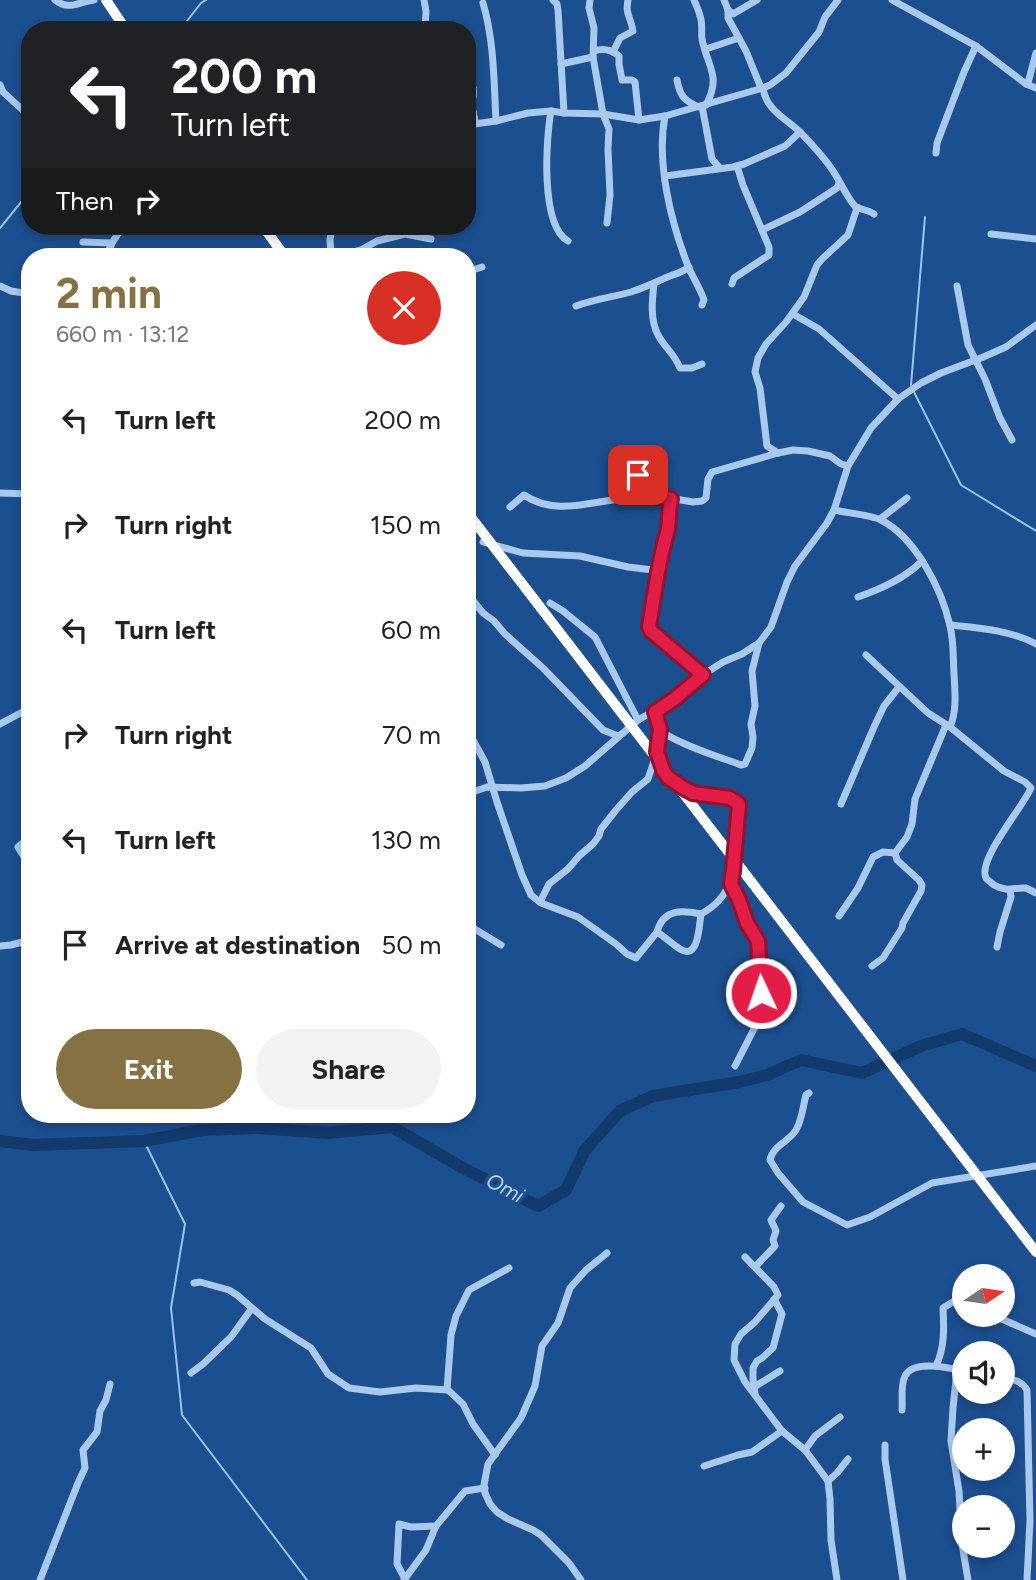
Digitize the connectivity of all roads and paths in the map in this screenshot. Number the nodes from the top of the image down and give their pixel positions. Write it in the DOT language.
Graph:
graph roads {
  1 [pos="54,0"];
  2 [pos="94,0"];
  3 [pos="106,0"];
  4 [pos="424,0"];
  5 [pos="553,0"];
  6 [pos="590,0"];
  7 [pos="628,0"];
  8 [pos="694,0"];
  9 [pos="724,0"];
  10 [pos="757,0"];
  11 [pos="838,0"];
  12 [pos="892,0"];
  13 [pos="483,3"];
  14 [pos="728,10"];
  15 [pos="120,21"];
  16 [pos="425,21"];
  17 [pos="739,38"];
  18 [pos="976,46"];
  19 [pos="706,49"];
  20 [pos="613,52"];
  21 [pos="1036,53"];
  22 [pos="593,54"];
  23 [pos="561,64"];
  24 [pos="677,80"];
  25 [pos="1026,84"];
  26 [pos="0,85"];
  27 [pos="762,88"];
  28 [pos="1036,88"];
  29 [pos="702,106"];
  30 [pos="21,108"];
  31 [pos="551,111"];
  32 [pos="564,113"];
  33 [pos="603,114"];
  34 [pos="665,117"];
  35 [pos="639,120"];
  36 [pos="496,121"];
  37 [pos="476,123"];
  38 [pos="800,132"];
  39 [pos="936,153"];
  40 [pos="737,166"];
  41 [pos="720,168"];
  42 [pos="665,176"];
  43 [pos="839,183"];
  44 [pos="857,208"];
  45 [pos="874,214"];
  46 [pos="607,223"];
  47 [pos="762,230"];
  48 [pos="991,234"];
  49 [pos="117,235"];
  50 [pos="393,235"];
  51 [pos="420,235"];
  52 [pos="431,239"];
  53 [pos="1036,239"];
  54 [pos="568,241"];
  55 [pos="83,242"];
  56 [pos="112,243"];
  57 [pos="110,248"];
  58 [pos="365,248"];
  59 [pos="482,267"];
  60 [pos="688,267"];
  61 [pos="476,269"];
  62 [pos="654,284"];
  63 [pos="732,284"];
  64 [pos="0,286"];
  65 [pos="957,286"];
  66 [pos="21,293"];
  67 [pos="702,305"];
  68 [pos="576,306"];
  69 [pos="793,313"];
  70 [pos="1034,331"];
  71 [pos="974,360"];
  72 [pos="702,364"];
  73 [pos="898,399"];
  74 [pos="1012,440"];
  75 [pos="778,453"];
  76 [pos="848,466"];
  77 [pos="612,468"];
  78 [pos="0,493"];
  79 [pos="21,494"];
  80 [pos="651,495"];
  81 [pos="907,498"];
  82 [pos="671,499"];
  83 [pos="510,507"];
  84 [pos="834,510"];
  85 [pos="880,519"];
  86 [pos="476,524"];
  87 [pos="483,542"];
  88 [pos="922,561"];
  89 [pos="659,566"];
  90 [pos="858,597"];
  91 [pos="550,603"];
  92 [pos="476,604"];
  93 [pos="950,625"];
  94 [pos="759,643"];
  95 [pos="1036,644"];
  96 [pos="866,655"];
  97 [pos="703,675"];
  98 [pos="899,687"];
  99 [pos="655,712"];
  100 [pos="21,713"];
  101 [pos="638,720"];
  102 [pos="0,724"];
  103 [pos="948,726"];
  104 [pos="660,729"];
  105 [pos="618,736"];
  106 [pos="476,746"];
  107 [pos="657,752"];
  108 [pos="494,787"];
  109 [pos="1034,788"];
  110 [pos="476,791"];
  111 [pos="841,804"];
  112 [pos="895,853"];
  113 [pos="731,884"];
  114 [pos="1010,890"];
  115 [pos="1036,893"];
  116 [pos="540,902"];
  117 [pos="701,914"];
  118 [pos="839,916"];
  119 [pos="476,930"];
  120 [pos="657,932"];
  121 [pos="21,942"];
  122 [pos="0,946"];
  123 [pos="501,946"];
  124 [pos="997,947"];
  125 [pos="872,966"];
  126 [pos="735,1066"];
  127 [pos="809,1093"];
  128 [pos="1036,1166"];
  129 [pos="781,1206"];
  130 [pos="1036,1252"];
  131 [pos="607,1253"];
  132 [pos="745,1256"];
  133 [pos="756,1266"];
  134 [pos="509,1268"];
  135 [pos="194,1283"];
  136 [pos="774,1299"];
  137 [pos="952,1302"];
  138 [pos="252,1308"];
  139 [pos="1015,1325"];
  140 [pos="1036,1334"];
  141 [pos="936,1366"];
  142 [pos="952,1369"];
  143 [pos="780,1371"];
  144 [pos="191,1373"];
  145 [pos="1015,1380"];
  146 [pos="110,1384"];
  147 [pos="754,1387"];
  148 [pos="447,1390"];
  149 [pos="756,1398"];
  150 [pos="954,1404"];
  151 [pos="902,1410"];
  152 [pos="840,1418"];
  153 [pos="782,1431"];
  154 [pos="885,1445"];
  155 [pos="805,1450"];
  156 [pos="495,1455"];
  157 [pos="848,1459"];
  158 [pos="704,1466"];
  159 [pos="828,1481"];
  160 [pos="485,1488"];
  161 [pos="436,1526"];
  162 [pos="40,1580"];
  163 [pos="404,1580"];
  164 [pos="580,1580"];
  165 [pos="837,1580"];
  166 [pos="903,1580"];
  167 [pos="968,1580"];
  168 [pos="1027,1580"];
  1 -- 2 [label="street"];
  3 -- 15 [label="highway"];
  4 -- 16 [label="street"];
  5 -- 23 [label="street"];
  6 -- 22 [label="street"];
  7 -- 20 [label="street"];
  8 -- 19 [label="street"];
  9 -- 14 [label="street"];
  10 -- 14 [label="street"];
  11 -- 27 [label="street"];
  12 -- 18 [label="street"];
  13 -- 36 [label="street"];
  14 -- 17 [label="street"];
  17 -- 19 [label="street"];
  17 -- 27 [label="street"];
  18 -- 25 [label="street"];
  18 -- 39 [label="street"];
  19 -- 29 [label="street"];
  20 -- 22 [label="street"];
  20 -- 35 [label="street"];
  21 -- 25 [label="street"];
  22 -- 23 [label="street"];
  22 -- 33 [label="street"];
  23 -- 32 [label="street"];
  24 -- 29 [label="street"];
  25 -- 28 [label="street"];
  26 -- 30 [label="street"];
  27 -- 29 [label="street"];
  27 -- 38 [label="street"];
  29 -- 34 [label="street"];
  29 -- 41 [label="street"];
  31 -- 32 [label="street"];
  31 -- 36 [label="street"];
  31 -- 54 [label="street"];
  32 -- 33 [label="street"];
  33 -- 35 [label="street"];
  33 -- 46 [label="street"];
  34 -- 35 [label="street"];
  34 -- 42 [label="street"];
  36 -- 37 [label="street"];
  38 -- 40 [label="street"];
  38 -- 43 [label="street"];
  40 -- 41 [label="street"];
  40 -- 47 [label="street"];
  41 -- 42 [label="street"];
  42 -- 60 [label="street"];
  43 -- 44 [label="street"];
  43 -- 47 [label="street"];
  44 -- 45 [label="street"];
  44 -- 69 [label="street"];
  47 -- 63 [label="street"];
  48 -- 53 [label="street"];
  49 -- 56 [label="street"];
  50 -- 58 [label="street"];
  51 -- 52 [label="street"];
  55 -- 56 [label="street"];
  56 -- 57 [label="street"];
  59 -- 61 [label="street"];
  60 -- 62 [label="street"];
  60 -- 67 [label="street"];
  62 -- 68 [label="street"];
  62 -- 72 [label="street"];
  64 -- 66 [label="street"];
  65 -- 71 [label="street"];
  69 -- 73 [label="street"];
  69 -- 75 [label="street"];
  70 -- 71 [label="street"];
  71 -- 73 [label="street"];
  71 -- 74 [label="street"];
  73 -- 76 [label="street"];
  75 -- 76 [label="street"];
  75 -- 82 [label="street"];
  76 -- 84 [label="street"];
  77 -- 80 [label="street"];
  78 -- 79 [label="street"];
  80 -- 82 [label="street"];
  80 -- 83 [label="street"];
  81 -- 85 [label="street"];
  82 -- 89 [label="street"];
  84 -- 85 [label="street"];
  84 -- 94 [label="street"];
  85 -- 88 [label="street"];
  86 -- 130 [label="highway"];
  87 -- 89 [label="street"];
  88 -- 90 [label="street"];
  88 -- 93 [label="street"];
  89 -- 97 [label="street"];
  91 -- 101 [label="street"];
  92 -- 105 [label="street"];
  93 -- 95 [label="street"];
  93 -- 103 [label="street"];
  94 -- 97 [label="street"];
  94 -- 104 [label="street"];
  96 -- 98 [label="street"];
  97 -- 99 [label="street"];
  98 -- 103 [label="street"];
  98 -- 111 [label="street"];
  99 -- 101 [label="street"];
  99 -- 104 [label="street"];
  100 -- 102 [label="street"];
  101 -- 105 [label="street"];
  103 -- 109 [label="street"];
  103 -- 112 [label="street"];
  104 -- 107 [label="street"];
  105 -- 108 [label="street"];
  106 -- 108 [label="street"];
  107 -- 113 [label="street"];
  107 -- 116 [label="street"];
  108 -- 110 [label="street"];
  108 -- 116 [label="street"];
  109 -- 114 [label="street"];
  112 -- 118 [label="street"];
  112 -- 125 [label="street"];
  113 -- 117 [label="street"];
  113 -- 126 [label="street"];
  114 -- 115 [label="street"];
  114 -- 124 [label="street"];
  116 -- 120 [label="street"];
  117 -- 120 [label="street"];
  117 -- 120 [label="street"];
  119 -- 123 [label="street"];
  121 -- 122 [label="street"];
  127 -- 128 [label="street"];
  129 -- 133 [label="street"];
  131 -- 156 [label="street"];
  132 -- 133 [label="street"];
  133 -- 136 [label="street"];
  134 -- 148 [label="street"];
  135 -- 138 [label="street"];
  136 -- 147 [label="street"];
  136 -- 149 [label="street"];
  137 -- 141 [label="street"];
  138 -- 144 [label="street"];
  138 -- 148 [label="street"];
  139 -- 140 [label="street"];
  141 -- 142 [label="street"];
  141 -- 151 [label="street"];
  143 -- 147 [label="street"];
  145 -- 168 [label="street"];
  146 -- 162 [label="street"];
  147 -- 149 [label="street"];
  148 -- 156 [label="street"];
  149 -- 153 [label="street"];
  150 -- 167 [label="street"];
  152 -- 155 [label="street"];
  153 -- 155 [label="street"];
  153 -- 158 [label="street"];
  154 -- 166 [label="street"];
  155 -- 159 [label="street"];
  156 -- 160 [label="street"];
  157 -- 159 [label="street"];
  159 -- 165 [label="street"];
  160 -- 161 [label="street"];
  160 -- 164 [label="street"];
  161 -- 163 [label="street"];
  161 -- 163 [label="street"];
}
